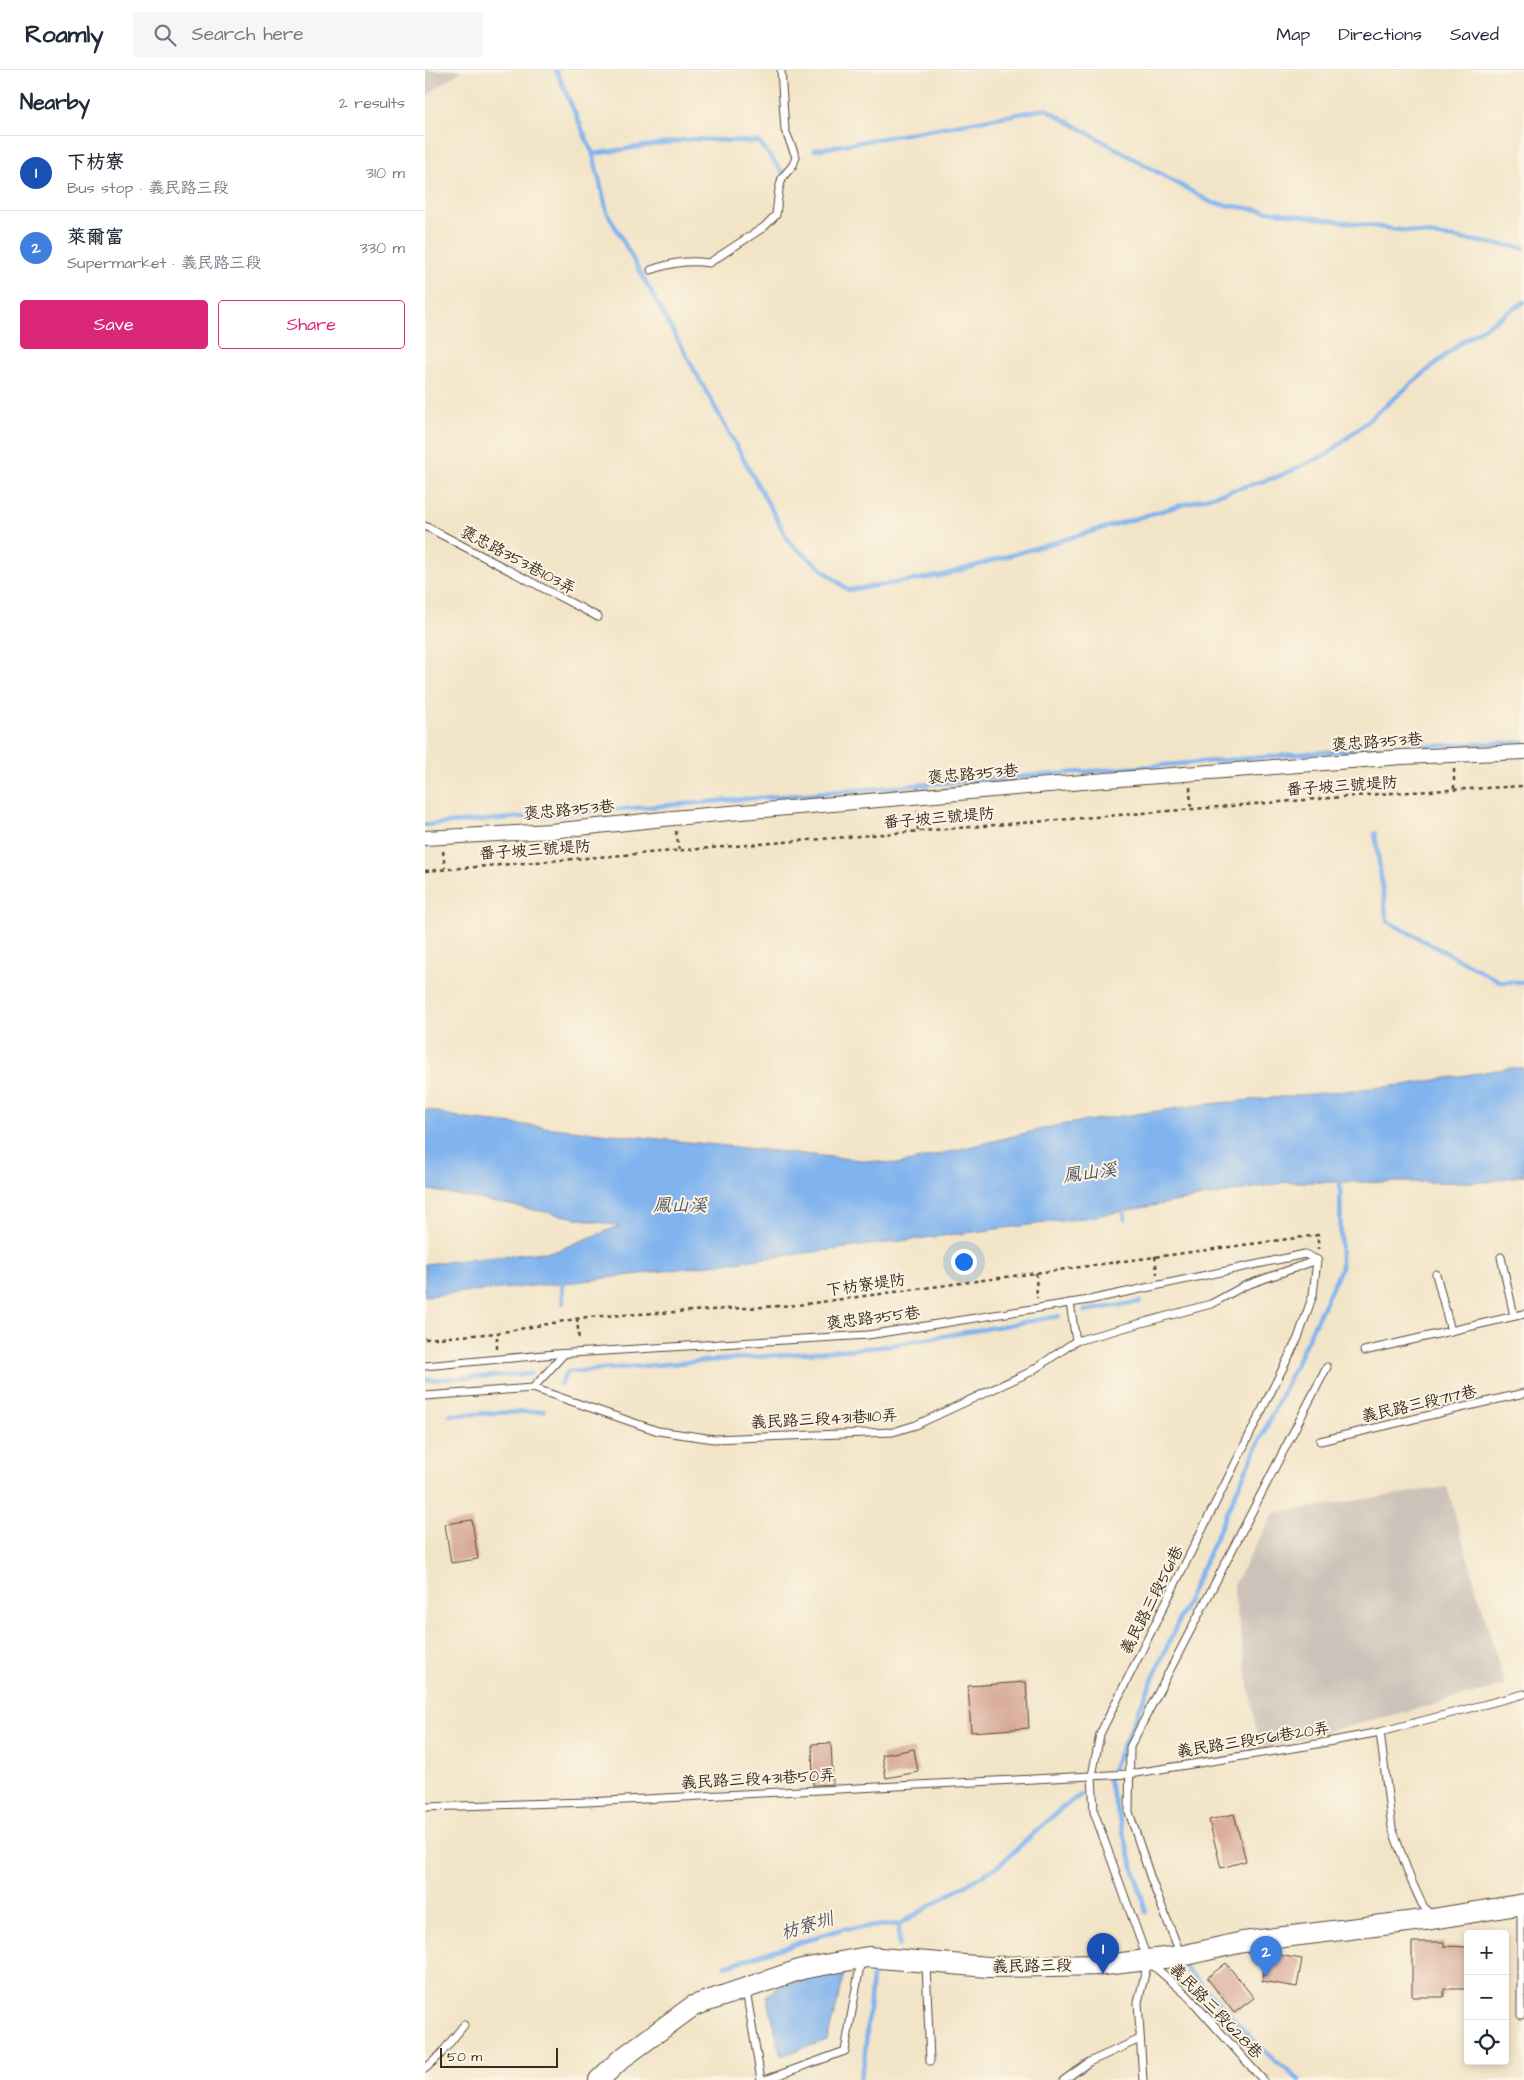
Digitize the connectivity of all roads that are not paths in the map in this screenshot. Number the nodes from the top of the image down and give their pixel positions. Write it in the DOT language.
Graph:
graph roads {
  1 [pos="781,70"];
  2 [pos="651,270"];
  3 [pos="425,526"];
  4 [pos="599,617"];
  5 [pos="1524,752"];
  6 [pos="425,838"];
  7 [pos="1501,1257"];
  8 [pos="1317,1260"];
  9 [pos="1436,1274"];
  10 [pos="1070,1302"];
  11 [pos="1524,1314"];
  12 [pos="1514,1316"];
  13 [pos="1451,1331"];
  14 [pos="1076,1341"];
  15 [pos="1364,1351"];
  16 [pos="564,1354"];
  17 [pos="425,1366"];
  18 [pos="1327,1367"];
  19 [pos="533,1388"];
  20 [pos="1524,1393"];
  21 [pos="425,1396"];
  22 [pos="1320,1441"];
  23 [pos="1524,1694"];
  24 [pos="1380,1732"];
  25 [pos="1129,1774"];
  26 [pos="1092,1776"];
  27 [pos="425,1807"];
  28 [pos="1522,1905"];
  29 [pos="1432,1919"];
  30 [pos="1181,1956"];
  31 [pos="862,1958"];
  32 [pos="1148,1961"];
  33 [pos="926,1962"];
  34 [pos="746,1990"];
  35 [pos="1521,2015"];
  36 [pos="464,2025"];
  37 [pos="1140,2039"];
  38 [pos="930,2061"];
  39 [pos="425,2069"];
  40 [pos="606,2077"];
  41 [pos="761,2080"];
  42 [pos="765,2080"];
  43 [pos="1064,2080"];
  44 [pos="1143,2080"];
  45 [pos="1263,2080"];
  1 -- 2 [label="lane"];
  3 -- 4 [label="lane, 褒忠路353巷103弄"];
  5 -- 6 [label="street, 褒忠路353巷"];
  7 -- 12 [label="lane"];
  8 -- 10 [label="lane, 褒忠路355巷"];
  8 -- 14 [label="lane, 義民路三段431巷110弄"];
  8 -- 26 [label="lane, 義民路三段561巷"];
  9 -- 13 [label="lane"];
  10 -- 14 [label="lane"];
  10 -- 16 [label="lane, 褒忠路355巷"];
  11 -- 12 [label="lane"];
  12 -- 13 [label="lane"];
  13 -- 15 [label="lane"];
  14 -- 19 [label="lane, 義民路三段431巷110弄"];
  16 -- 17 [label="lane, 褒忠路355巷"];
  16 -- 19 [label="lane"];
  18 -- 25 [label="lane"];
  19 -- 21 [label="lane, 義民路三段431巷110弄"];
  20 -- 22 [label="lane, 義民路三段717巷"];
  23 -- 24 [label="lane, 義民路三段561巷20弄"];
  24 -- 25 [label="lane, 義民路三段561巷20弄"];
  24 -- 29 [label="lane"];
  25 -- 26 [label="lane, 義民路三段561巷20弄"];
  25 -- 30 [label="lane"];
  26 -- 27 [label="lane, 義民路三段431巷50弄"];
  26 -- 32 [label="lane, 義民路三段561巷"];
  28 -- 29 [label="main road, 義民路三段"];
  28 -- 35 [label="lane"];
  29 -- 30 [label="main road, 義民路三段"];
  30 -- 32 [label="main road, 義民路三段"];
  31 -- 33 [label="main road, 義民路三段"];
  31 -- 34 [label="main road, 義民路三段"];
  31 -- 42 [label="lane"];
  32 -- 33 [label="main road, 義民路三段"];
  32 -- 37 [label="lane"];
  32 -- 45 [label="lane, 義民路三段628巷"];
  33 -- 38 [label="lane"];
  34 -- 40 [label="main road, 義民路三段"];
  34 -- 41 [label="lane"];
  36 -- 39 [label="lane"];
  37 -- 43 [label="lane"];
  37 -- 44 [label="lane"];
}
